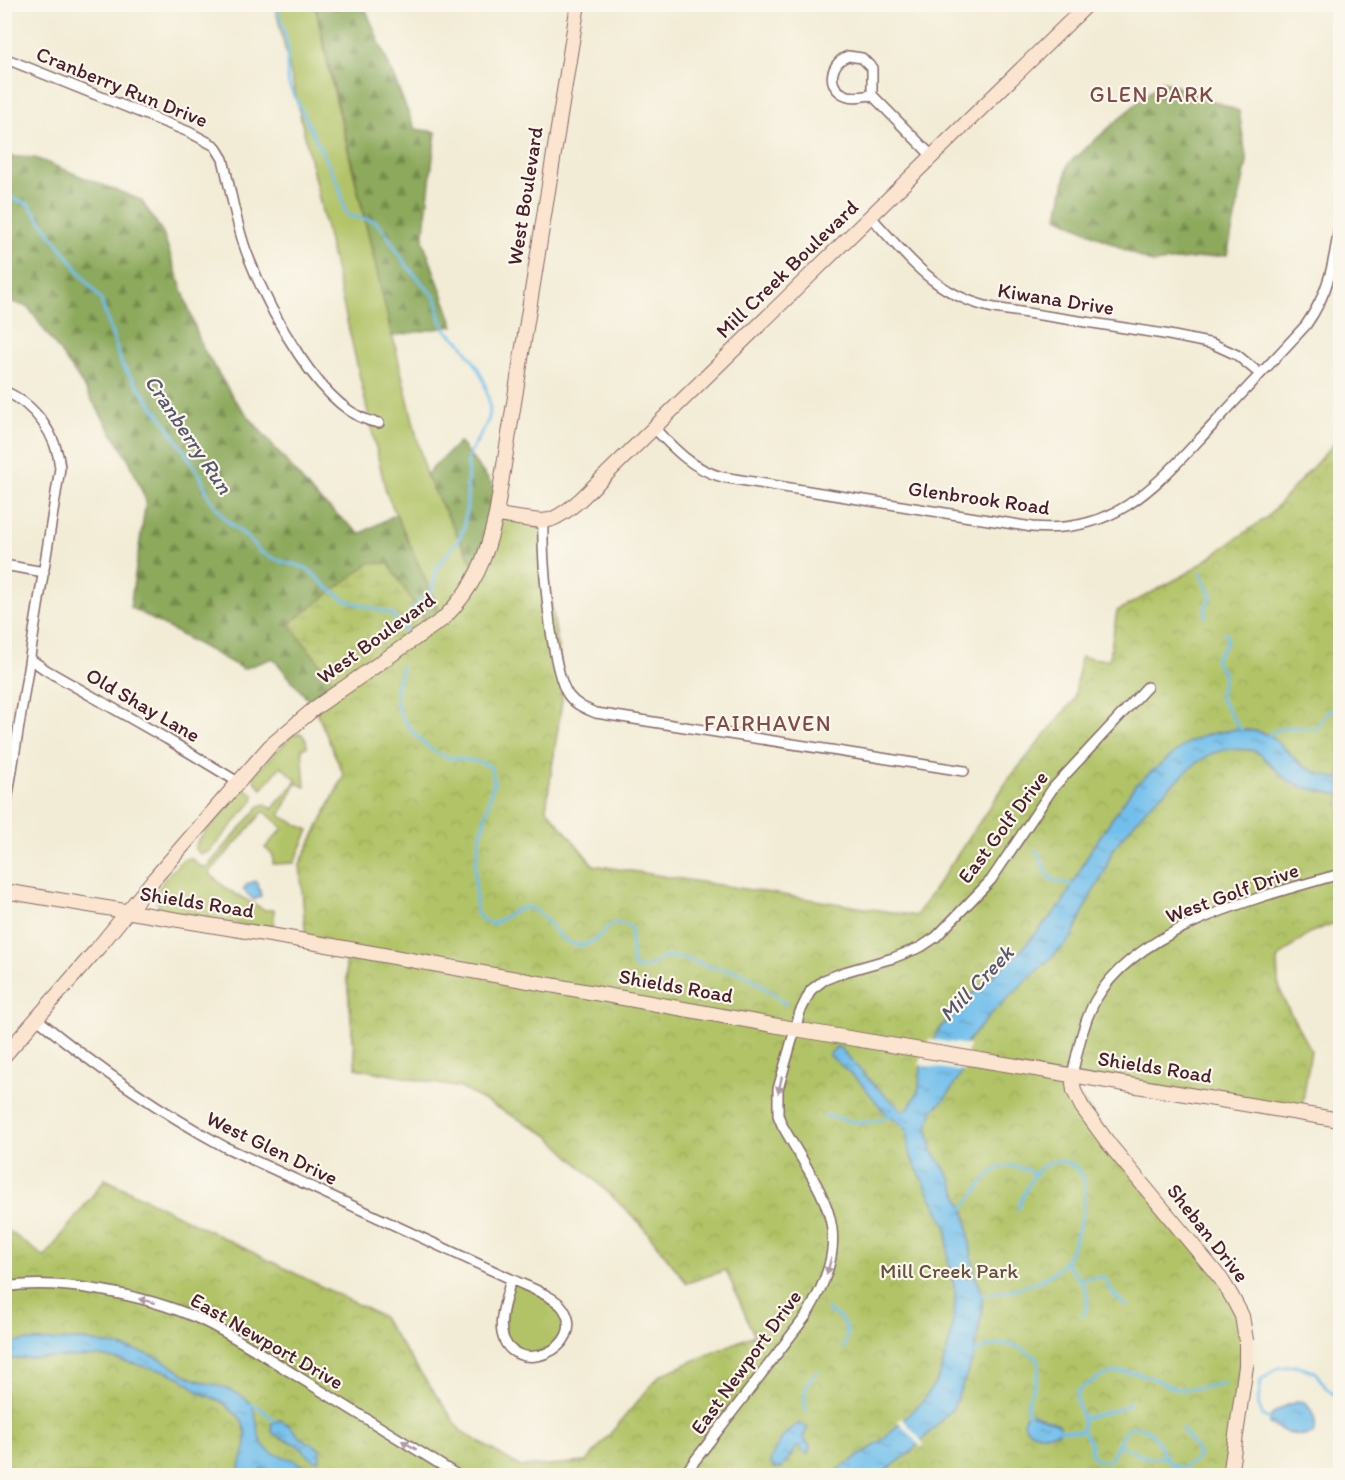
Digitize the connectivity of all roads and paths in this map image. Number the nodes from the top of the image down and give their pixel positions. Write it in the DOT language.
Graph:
graph roads {
  1 [pos="5,4"];
  2 [pos="578,4"];
  3 [pos="1088,4"];
  4 [pos="4,10"];
  5 [pos="4,58"];
  6 [pos="872,95"];
  7 [pos="932,156"];
  8 [pos="870,216"];
  9 [pos="1341,221"];
  10 [pos="1260,374"];
  11 [pos="4,391"];
  12 [pos="379,423"];
  13 [pos="654,428"];
  14 [pos="496,515"];
  15 [pos="543,520"];
  16 [pos="4,565"];
  17 [pos="44,572"];
  18 [pos="30,659"];
  19 [pos="1147,687"];
  20 [pos="964,771"];
  21 [pos="237,782"];
  22 [pos="4,820"];
  23 [pos="1341,874"];
  24 [pos="4,891"];
  25 [pos="127,912"];
  26 [pos="36,1018"];
  27 [pos="795,1029"];
  28 [pos="4,1056"];
  29 [pos="1072,1075"];
  30 [pos="1341,1120"];
  31 [pos="511,1279"];
  32 [pos="4,1287"];
  33 [pos="459,1476"];
  34 [pos="683,1476"];
  35 [pos="1230,1476"];
  1 -- 4 [label="street"];
  2 -- 14 [label="street, West Boulevard"];
  3 -- 7 [label="street, Mill Creek Boulevard"];
  5 -- 12 [label="street, Cranberry Run Drive"];
  6 -- 6 [label="street"];
  6 -- 7 [label="street"];
  7 -- 8 [label="street, Mill Creek Boulevard"];
  8 -- 10 [label="street, Kiwana Drive"];
  8 -- 13 [label="street, Mill Creek Boulevard"];
  9 -- 10 [label="street, Glenbrook Road"];
  10 -- 13 [label="street, Glenbrook Road"];
  11 -- 17 [label="street"];
  13 -- 15 [label="street, Mill Creek Boulevard"];
  14 -- 15 [label="street"];
  14 -- 21 [label="street, West Boulevard"];
  15 -- 20 [label="street"];
  16 -- 17 [label="street"];
  17 -- 18 [label="street"];
  18 -- 21 [label="street, Old Shay Lane"];
  18 -- 22 [label="street"];
  19 -- 27 [label="street, East Golf Drive"];
  21 -- 25 [label="street, West Boulevard"];
  23 -- 29 [label="street, West Golf Drive"];
  24 -- 25 [label="street, Shields Road"];
  25 -- 26 [label="street, West Boulevard"];
  25 -- 27 [label="street, Shields Road"];
  26 -- 28 [label="street, West Boulevard"];
  26 -- 31 [label="street, West Glen Drive"];
  27 -- 29 [label="street, Shields Road"];
  27 -- 34 [label="street, East Newport Drive, one-way"];
  29 -- 30 [label="street, Shields Road"];
  29 -- 35 [label="street, Sheban Drive"];
  31 -- 31 [label="street, West Glen Drive"];
  33 -- 32 [label="street, East Newport Drive, one-way"];
}
